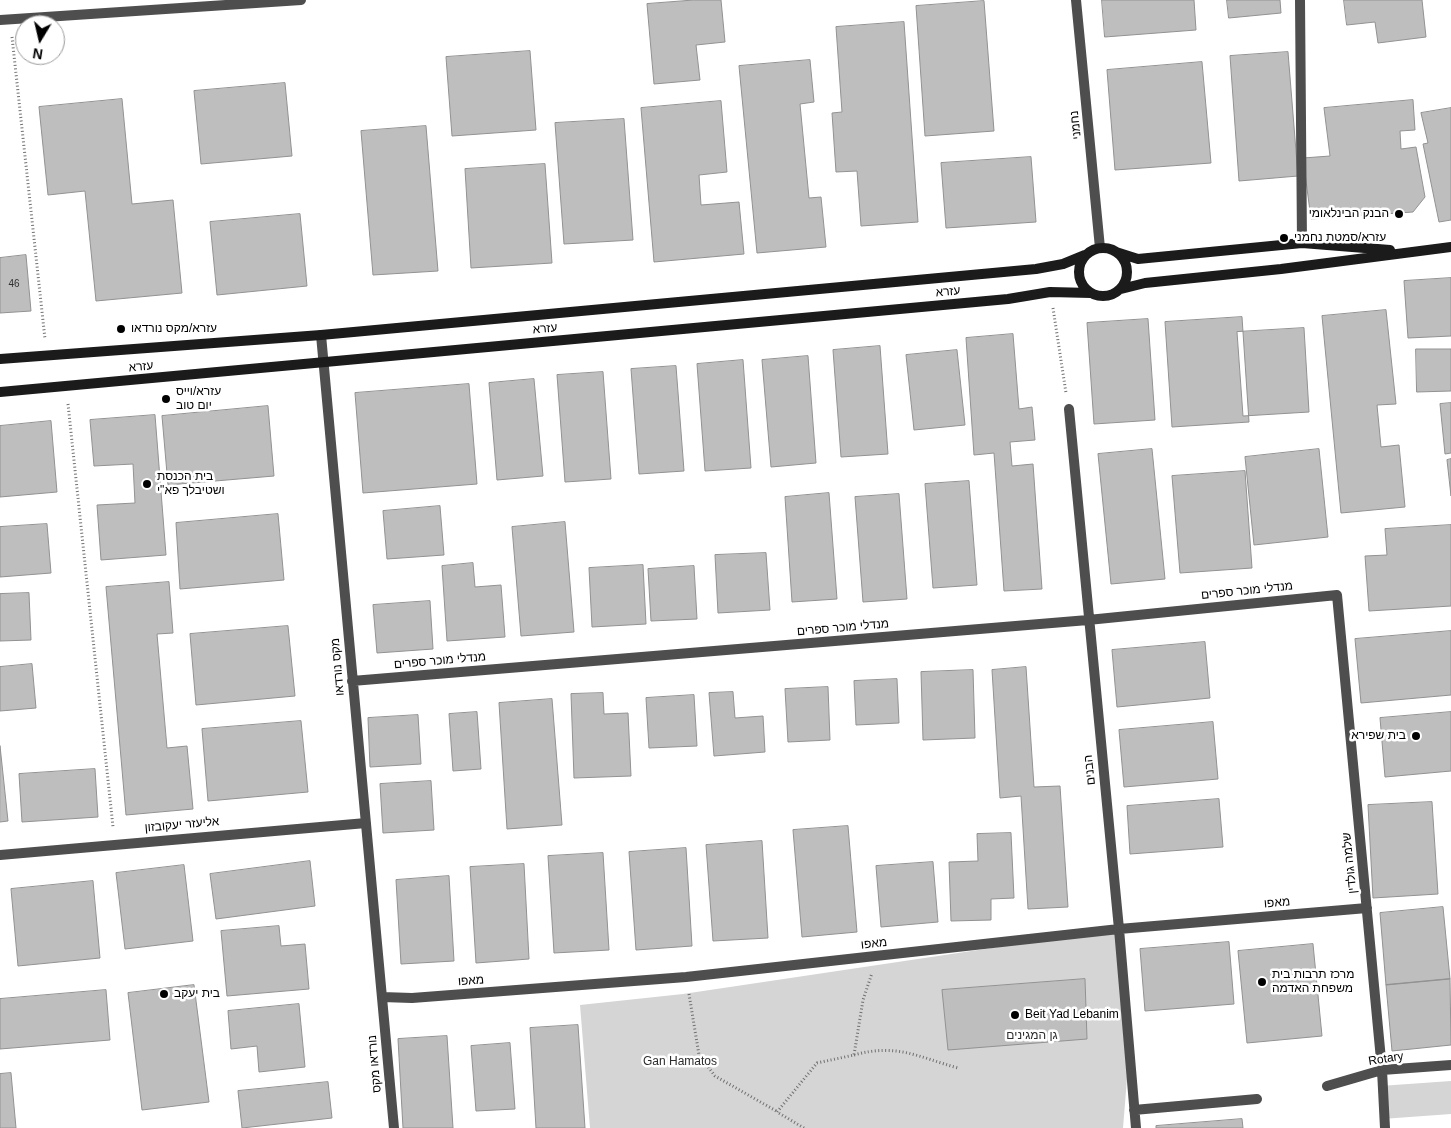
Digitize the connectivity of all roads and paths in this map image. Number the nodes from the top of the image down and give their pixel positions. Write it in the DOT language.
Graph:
graph roads {
  1 [pos="301,0"];
  2 [pos="1076,0"];
  3 [pos="1300,0"];
  4 [pos="5,20"];
  5 [pos="1302,243"];
  6 [pos="1451,247"];
  7 [pos="1100,248"];
  8 [pos="1408,251"];
  9 [pos="1116,252"];
  10 [pos="1085,255"];
  11 [pos="1120,290"];
  12 [pos="1050,292"];
  13 [pos="1091,293"];
  14 [pos="321,335"];
  15 [pos="47,355"];
  16 [pos="0,359"];
  17 [pos="323,362"];
  18 [pos="66,386"];
  19 [pos="0,392"];
  20 [pos="1068,409"];
  21 [pos="1336,595"];
  22 [pos="1088,620"];
  23 [pos="352,681"];
  24 [pos="366,823"];
  25 [pos="114,843"];
  26 [pos="0,855"];
  27 [pos="1367,908"];
  28 [pos="1119,929"];
  29 [pos="877,957"];
  30 [pos="686,977"];
  31 [pos="382,998"];
  32 [pos="854,1055"];
  33 [pos="1451,1065"];
  34 [pos="958,1068"];
  35 [pos="1382,1070"];
  36 [pos="1327,1086"];
  37 [pos="1257,1100"];
  38 [pos="1134,1110"];
  39 [pos="777,1112"];
  40 [pos="394,1128"];
  41 [pos="804,1128"];
  42 [pos="1136,1128"];
  43 [pos="1385,1128"];
  1 -- 4 [label="street"];
  2 -- 7 [label="street, נחמני"];
  3 -- 5 [label="street"];
  4 -- 15 [label="path"];
  5 -- 8 [label="street"];
  5 -- 9 [label="street"];
  6 -- 8 [label="street"];
  7 -- 9 [label="street"];
  7 -- 10 [label="street"];
  8 -- 11 [label="street"];
  9 -- 11 [label="street"];
  10 -- 13 [label="street"];
  10 -- 14 [label="street, עזרא"];
  11 -- 13 [label="street"];
  12 -- 13 [label="street, עזרא"];
  12 -- 17 [label="street, עזרא"];
  12 -- 20 [label="path"];
  14 -- 15 [label="street, עזרא"];
  14 -- 17 [label="street, מקס נורדאו"];
  15 -- 16 [label="street, עזרא"];
  17 -- 18 [label="street, עזרא"];
  17 -- 23 [label="street, מקס נורדאו"];
  18 -- 19 [label="street, עזרא"];
  18 -- 25 [label="path"];
  20 -- 22 [label="street, הבנים"];
  21 -- 22 [label="street, מנדלי מוכר ספרים"];
  21 -- 27 [label="street, שלמה גולדין"];
  22 -- 23 [label="street, מנדלי מוכר ספרים"];
  22 -- 28 [label="street, הבנים"];
  23 -- 24 [label="street, מקס נורדאו"];
  24 -- 25 [label="street, אליעזר יעקובזון"];
  24 -- 31 [label="street, מקס נורדאו"];
  25 -- 26 [label="street, אליעזר יעקובזון"];
  27 -- 28 [label="street, מאפו"];
  27 -- 35 [label="street, שלמה גולדין"];
  28 -- 29 [label="street, מאפו"];
  28 -- 38 [label="street, הבנים"];
  29 -- 30 [label="street, מאפו"];
  29 -- 32 [label="path"];
  30 -- 31 [label="street, מאפו"];
  30 -- 39 [label="path"];
  31 -- 40 [label="street, נורדאו מקס"];
  32 -- 34 [label="path"];
  32 -- 39 [label="path"];
  33 -- 35 [label="street, Rotary"];
  35 -- 36 [label="street, Rotary"];
  35 -- 43 [label="street, שלמה גולדין"];
  37 -- 38 [label="street"];
  38 -- 42 [label="street, הבנים"];
  39 -- 41 [label="path"];
}
